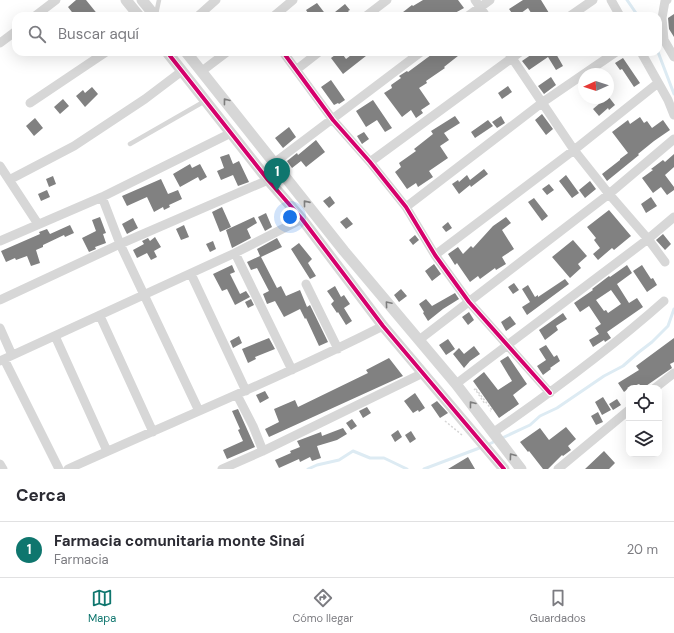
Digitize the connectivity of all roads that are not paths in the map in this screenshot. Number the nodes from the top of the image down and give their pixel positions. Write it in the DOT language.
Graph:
graph roads {
  1 [pos="56,0"];
  2 [pos="126,0"];
  3 [pos="142,0"];
  4 [pos="159,0"];
  5 [pos="216,0"];
  6 [pos="293,0"];
  7 [pos="387,0"];
  8 [pos="490,0"];
  9 [pos="593,0"];
  10 [pos="611,0"];
  11 [pos="667,0"];
  12 [pos="478,3"];
  13 [pos="40,12"];
  14 [pos="136,12"];
  15 [pos="152,12"];
  16 [pos="156,12"];
  17 [pos="202,12"];
  18 [pos="279,12"];
  19 [pos="371,12"];
  20 [pos="471,12"];
  21 [pos="484,12"];
  22 [pos="576,12"];
  23 [pos="618,12"];
  24 [pos="12,34"];
  25 [pos="0,44"];
  26 [pos="100,56"];
  27 [pos="170,56"];
  28 [pos="189,56"];
  29 [pos="222,56"];
  30 [pos="286,56"];
  31 [pos="314,56"];
  32 [pos="416,56"];
  33 [pos="509,56"];
  34 [pos="511,56"];
  35 [pos="610,56"];
  36 [pos="643,56"];
  37 [pos="674,57"];
  38 [pos="296,70"];
  39 [pos="182,71"];
  40 [pos="202,71"];
  41 [pos="658,83"];
  42 [pos="205,100"];
  43 [pos="543,102"];
  44 [pos="30,103"];
  45 [pos="674,115"];
  46 [pos="333,120"];
  47 [pos="231,133"];
  48 [pos="674,140"];
  49 [pos="130,144"];
  50 [pos="574,150"];
  51 [pos="370,162"];
  52 [pos="274,163"];
  53 [pos="0,166"];
  54 [pos="9,180"];
  55 [pos="268,180"];
  56 [pos="609,194"];
  57 [pos="102,197"];
  58 [pos="406,207"];
  59 [pos="674,217"];
  60 [pos="302,219"];
  61 [pos="38,224"];
  62 [pos="648,239"];
  63 [pos="0,241"];
  64 [pos="120,244"];
  65 [pos="235,253"];
  66 [pos="435,254"];
  67 [pos="665,262"];
  68 [pos="191,274"];
  69 [pos="306,284"];
  70 [pos="144,295"];
  71 [pos="0,300"];
  72 [pos="664,301"];
  73 [pos="469,302"];
  74 [pos="100,316"];
  75 [pos="383,326"];
  76 [pos="0,328"];
  77 [pos="55,336"];
  78 [pos="418,340"];
  79 [pos="507,345"];
  80 [pos="338,349"];
  81 [pos="5,359"];
  82 [pos="292,370"];
  83 [pos="423,373"];
  84 [pos="674,373"];
  85 [pos="456,384"];
  86 [pos="659,385"];
  87 [pos="246,391"];
  88 [pos="550,393"];
  89 [pos="237,395"];
  90 [pos="199,411"];
  91 [pos="626,412"];
  92 [pos="153,432"];
  93 [pos="497,437"];
  94 [pos="107,451"];
  95 [pos="263,451"];
  96 [pos="0,464"];
  97 [pos="2,469"];
  98 [pos="59,469"];
  99 [pos="68,469"];
  100 [pos="222,469"];
  101 [pos="504,469"];
  102 [pos="521,469"];
  103 [pos="558,469"];
  1 -- 13 [label="street"];
  2 -- 14 [label="street"];
  3 -- 15 [label="street"];
  4 -- 16 [label="lane"];
  5 -- 17 [label="street"];
  6 -- 18 [label="street"];
  7 -- 19 [label="street"];
  8 -- 12 [label="street"];
  9 -- 22 [label="street"];
  10 -- 23 [label="street"];
  11 -- 37 [label="street"];
  12 -- 20 [label="street"];
  12 -- 21 [label="street"];
  24 -- 25 [label="street"];
  26 -- 44 [label="street"];
  27 -- 39 [label="street"];
  28 -- 40 [label="street"];
  29 -- 40 [label="street"];
  30 -- 38 [label="street"];
  31 -- 38 [label="street"];
  32 -- 46 [label="street"];
  33 -- 51 [label="street"];
  34 -- 43 [label="street"];
  35 -- 43 [label="street"];
  36 -- 41 [label="street"];
  38 -- 46 [label="street"];
  39 -- 42 [label="street"];
  39 -- 54 [label="street"];
  52 -- 40 [label="street, one-way"];
  41 -- 45 [label="street"];
  41 -- 50 [label="street"];
  42 -- 47 [label="street"];
  42 -- 49 [label="lane"];
  43 -- 50 [label="street"];
  43 -- 58 [label="street"];
  46 -- 51 [label="street"];
  46 -- 52 [label="street"];
  47 -- 55 [label="street"];
  47 -- 57 [label="street"];
  48 -- 56 [label="street"];
  50 -- 56 [label="street"];
  50 -- 66 [label="street"];
  51 -- 58 [label="street"];
  78 -- 52 [label="street, one-way"];
  53 -- 54 [label="street"];
  54 -- 61 [label="street"];
  55 -- 60 [label="street"];
  55 -- 64 [label="street"];
  56 -- 62 [label="street"];
  56 -- 73 [label="street"];
  57 -- 61 [label="street"];
  57 -- 64 [label="street"];
  58 -- 66 [label="street"];
  59 -- 62 [label="street"];
  60 -- 65 [label="street"];
  60 -- 75 [label="street"];
  61 -- 63 [label="street"];
  62 -- 67 [label="street"];
  62 -- 79 [label="street"];
  64 -- 70 [label="street"];
  64 -- 71 [label="street"];
  65 -- 68 [label="street"];
  65 -- 82 [label="street"];
  66 -- 73 [label="street"];
  68 -- 70 [label="street"];
  68 -- 87 [label="street"];
  69 -- 80 [label="street"];
  70 -- 74 [label="street"];
  70 -- 90 [label="street"];
  72 -- 88 [label="street"];
  73 -- 78 [label="street"];
  73 -- 79 [label="street"];
  74 -- 77 [label="street"];
  74 -- 92 [label="street"];
  75 -- 80 [label="street"];
  75 -- 83 [label="street"];
  76 -- 81 [label="street"];
  77 -- 81 [label="street"];
  77 -- 94 [label="street"];
  78 -- 85 [label="street"];
  79 -- 85 [label="street"];
  79 -- 88 [label="street"];
  80 -- 82 [label="street"];
  81 -- 98 [label="street"];
  82 -- 87 [label="street"];
  83 -- 95 [label="street"];
  83 -- 101 [label="street"];
  84 -- 86 [label="street"];
  93 -- 85 [label="street, one-way"];
  87 -- 89 [label="street"];
  88 -- 93 [label="street"];
  89 -- 90 [label="street"];
  89 -- 95 [label="street"];
  90 -- 92 [label="street"];
  91 -- 103 [label="street"];
  92 -- 94 [label="street"];
  102 -- 93 [label="street, one-way"];
  94 -- 99 [label="street"];
  95 -- 100 [label="street"];
  96 -- 97 [label="street"];
}
